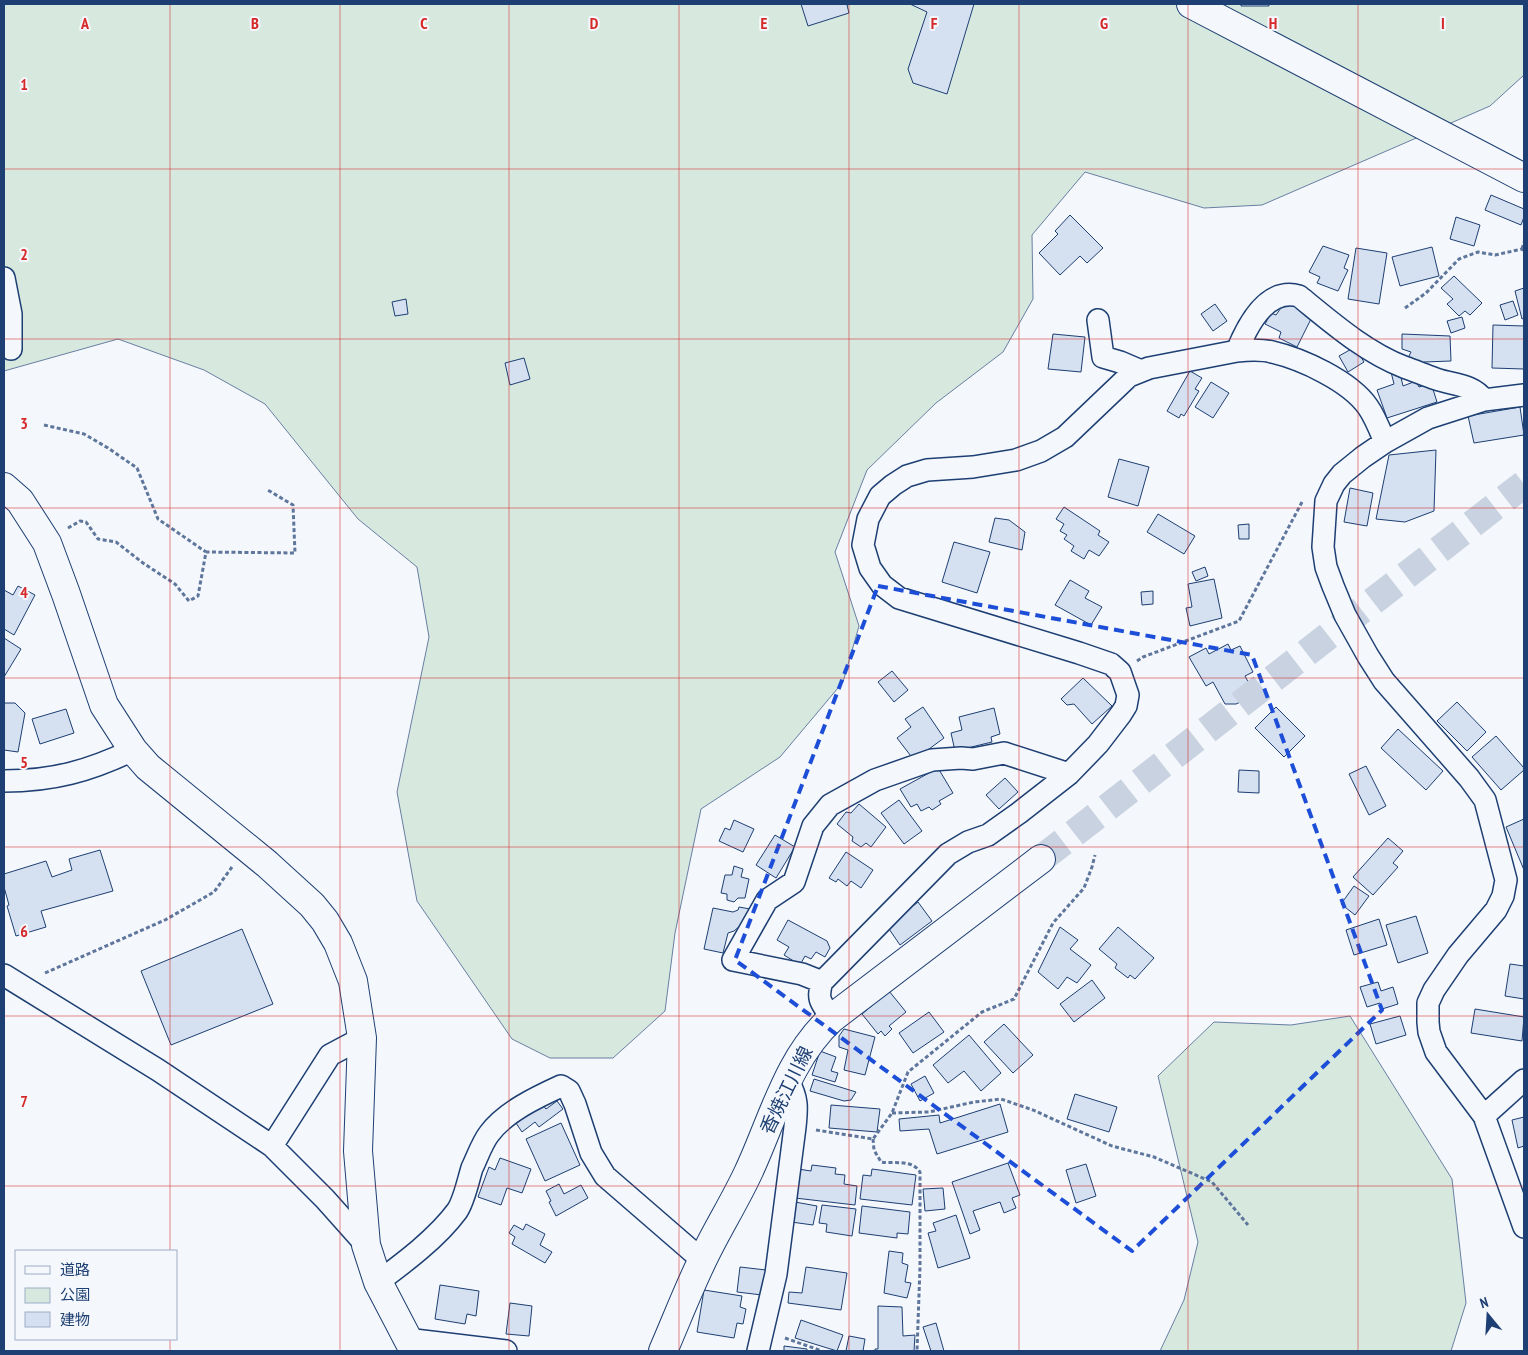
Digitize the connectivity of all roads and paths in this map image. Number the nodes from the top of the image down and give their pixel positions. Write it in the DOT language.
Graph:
graph roads {
  1 [pos="1191,4"];
  2 [pos="1524,178"];
  3 [pos="1524,242"];
  4 [pos="1523,250"];
  5 [pos="4,278"];
  6 [pos="1405,308"];
  7 [pos="1098,320"];
  8 [pos="11,349"];
  9 [pos="1237,351"];
  10 [pos="1141,371"];
  11 [pos="1524,395"];
  12 [pos="1484,400"];
  13 [pos="44,425"];
  14 [pos="1385,442"];
  15 [pos="4,487"];
  16 [pos="266,489"];
  17 [pos="1302,500"];
  18 [pos="47,543"];
  19 [pos="206,552"];
  20 [pos="1120,672"];
  21 [pos="132,750"];
  22 [pos="1069,774"];
  23 [pos="4,781"];
  24 [pos="247,847"];
  25 [pos="1095,855"];
  26 [pos="1041,860"];
  27 [pos="11,980"];
  28 [pos="822,982"];
  29 [pos="832,1018"];
  30 [pos="362,1038"];
  31 [pos="1524,1080"];
  32 [pos="788,1081"];
  33 [pos="892,1113"];
  34 [pos="1484,1116"];
  35 [pos="795,1127"];
  36 [pos="873,1138"];
  37 [pos="272,1146"];
  38 [pos="1248,1225"];
  39 [pos="1524,1228"];
  40 [pos="366,1245"];
  41 [pos="702,1260"];
  42 [pos="378,1282"];
  43 [pos="763,1330"];
  44 [pos="410,1345"];
  45 [pos="506,1351"];
  46 [pos="663,1351"];
  47 [pos="758,1351"];
  48 [pos="822,1351"];
  49 [pos="917,1351"];
  1 -- 2 [label="street"];
  3 -- 4 [label="path"];
  4 -- 6 [label="path"];
  5 -- 8 [label="street"];
  7 -- 10 [label="street"];
  9 -- 10 [label="street"];
  9 -- 12 [label="street"];
  9 -- 14 [label="street"];
  10 -- 20 [label="street"];
  11 -- 12 [label="street"];
  12 -- 14 [label="street"];
  13 -- 19 [label="path"];
  14 -- 34 [label="street"];
  15 -- 18 [label="street"];
  16 -- 19 [label="path"];
  17 -- 20 [label="path"];
  18 -- 19 [label="path"];
  18 -- 21 [label="street"];
  20 -- 22 [label="street"];
  21 -- 23 [label="street"];
  21 -- 24 [label="street"];
  22 -- 28 [label="street"];
  22 -- 28 [label="street"];
  24 -- 27 [label="path"];
  24 -- 30 [label="street"];
  25 -- 33 [label="path"];
  26 -- 29 [label="street, 香焼江川線"];
  27 -- 37 [label="street"];
  28 -- 29 [label="street"];
  29 -- 32 [label="street, 香焼江川線"];
  30 -- 37 [label="street"];
  30 -- 40 [label="street"];
  31 -- 34 [label="street"];
  32 -- 35 [label="street"];
  32 -- 41 [label="street, 香焼江川線"];
  33 -- 36 [label="path"];
  33 -- 38 [label="path"];
  34 -- 39 [label="street"];
  35 -- 36 [label="path"];
  35 -- 43 [label="street"];
  36 -- 49 [label="path"];
  37 -- 40 [label="street"];
  40 -- 42 [label="street"];
  41 -- 42 [label="street"];
  41 -- 46 [label="street, 香焼江川線"];
  42 -- 44 [label="street"];
  43 -- 47 [label="street"];
  43 -- 48 [label="path"];
  44 -- 45 [label="street"];
}
